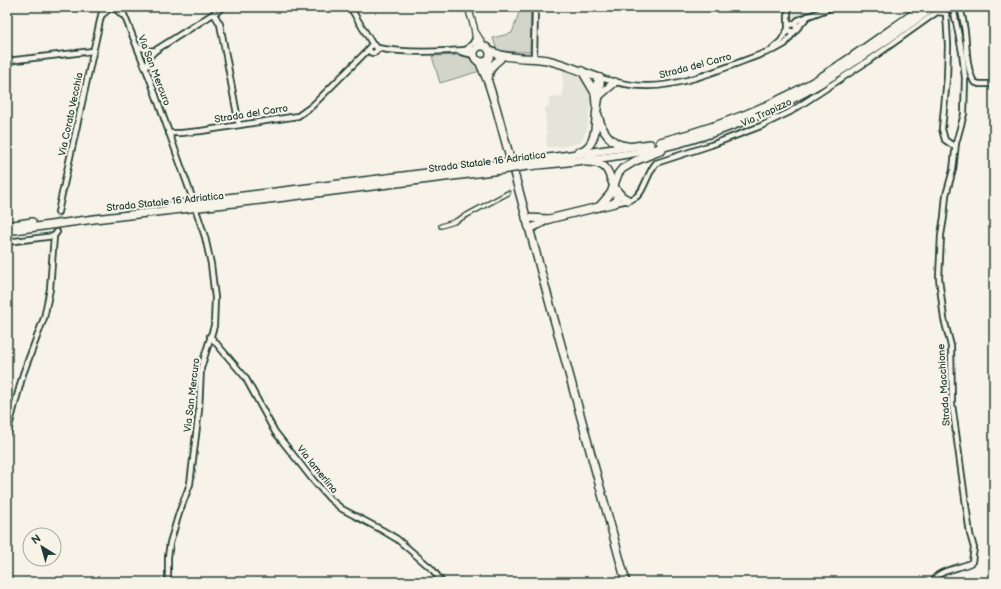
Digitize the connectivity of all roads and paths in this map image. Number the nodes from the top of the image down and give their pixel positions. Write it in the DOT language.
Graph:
graph roads {
  1 [pos="103,7"];
  2 [pos="121,7"];
  3 [pos="224,7"];
  4 [pos="350,7"];
  5 [pos="468,7"];
  6 [pos="535,7"];
  7 [pos="787,7"];
  8 [pos="833,7"];
  9 [pos="923,7"];
  10 [pos="934,7"];
  11 [pos="953,7"];
  12 [pos="960,7"];
  13 [pos="111,8"];
  14 [pos="946,13"];
  15 [pos="214,14"];
  16 [pos="124,18"];
  17 [pos="100,20"];
  18 [pos="474,27"];
  19 [pos="792,27"];
  20 [pos="475,39"];
  21 [pos="137,46"];
  22 [pos="373,49"];
  23 [pos="466,50"];
  24 [pos="93,51"];
  25 [pos="459,51"];
  26 [pos="480,51"];
  27 [pos="150,54"];
  28 [pos="510,56"];
  29 [pos="141,57"];
  30 [pos="534,58"];
  31 [pos="487,59"];
  32 [pos="500,59"];
  33 [pos="7,61"];
  34 [pos="146,68"];
  35 [pos="489,72"];
  36 [pos="582,72"];
  37 [pos="600,78"];
  38 [pos="488,82"];
  39 [pos="616,82"];
  40 [pos="994,84"];
  41 [pos="597,94"];
  42 [pos="597,108"];
  43 [pos="239,125"];
  44 [pos="169,133"];
  45 [pos="679,143"];
  46 [pos="637,147"];
  47 [pos="955,147"];
  48 [pos="558,160"];
  49 [pos="500,167"];
  50 [pos="614,190"];
  51 [pos="508,193"];
  52 [pos="192,197"];
  53 [pos="628,200"];
  54 [pos="615,203"];
  55 [pos="599,207"];
  56 [pos="196,210"];
  57 [pos="58,212"];
  58 [pos="526,218"];
  59 [pos="549,219"];
  60 [pos="7,226"];
  61 [pos="441,226"];
  62 [pos="530,229"];
  63 [pos="7,231"];
  64 [pos="7,242"];
  65 [pos="210,336"];
  66 [pos="7,434"];
  67 [pos="168,582"];
  68 [pos="442,582"];
  69 [pos="626,582"];
  70 [pos="933,582"];
  1 -- 17 [label="street, Via Corato Vecchia"];
  2 -- 16 [label="street"];
  3 -- 15 [label="street"];
  4 -- 22 [label="street"];
  5 -- 18 [label="street"];
  6 -- 30 [label="street"];
  7 -- 19 [label="street"];
  8 -- 19 [label="street, Strada del Carro"];
  9 -- 46 [label="main road, Strada Statale 16 Adriatica"];
  10 -- 45 [label="main road, Strada Statale 16 Adriatica"];
  11 -- 14 [label="street"];
  11 -- 47 [label="street, Strada Macchione"];
  12 -- 40 [label="street"];
  13 -- 16 [label="street"];
  13 -- 17 [label="street, Via Corato Vecchia"];
  14 -- 47 [label="street"];
  14 -- 53 [label="street, Via Trapizzo"];
  15 -- 27 [label="street"];
  15 -- 43 [label="street"];
  16 -- 21 [label="street, Via San Mercuro"];
  17 -- 24 [label="street, Via Corato Vecchia"];
  18 -- 20 [label="street"];
  18 -- 26 [label="street"];
  19 -- 39 [label="street, Strada del Carro"];
  20 -- 23 [label="street"];
  20 -- 26 [label="street"];
  21 -- 27 [label="street"];
  21 -- 29 [label="street, Via San Mercuro"];
  22 -- 25 [label="street, Strada del Carro"];
  22 -- 43 [label="street, Strada del Carro"];
  23 -- 25 [label="street, Strada del Carro"];
  23 -- 26 [label="street, Strada del Carro"];
  24 -- 33 [label="street"];
  24 -- 57 [label="street, Via Corato Vecchia"];
  25 -- 26 [label="street, Strada del Carro"];
  26 -- 28 [label="main road, Strada del Carro"];
  26 -- 31 [label="main road, Strada del Carro"];
  26 -- 38 [label="main road"];
  27 -- 29 [label="street"];
  27 -- 34 [label="street"];
  28 -- 30 [label="main road, Strada del Carro"];
  28 -- 32 [label="main road, Strada del Carro"];
  29 -- 34 [label="street, Via San Mercuro"];
  30 -- 36 [label="main road, Strada del Carro"];
  31 -- 32 [label="main road, Strada del Carro"];
  31 -- 35 [label="main road"];
  32 -- 35 [label="main road"];
  34 -- 44 [label="street, Via San Mercuro"];
  35 -- 38 [label="main road"];
  36 -- 37 [label="main road, Strada del Carro"];
  36 -- 41 [label="main road"];
  37 -- 39 [label="street, Strada del Carro"];
  37 -- 41 [label="main road"];
  38 -- 58 [label="main road"];
  39 -- 41 [label="main road"];
  41 -- 42 [label="main road"];
  42 -- 46 [label="main road"];
  42 -- 48 [label="main road"];
  43 -- 44 [label="street, Strada del Carro"];
  44 -- 52 [label="street, Via San Mercuro"];
  45 -- 48 [label="main road, Strada Statale 16 Adriatica"];
  45 -- 50 [label="main road"];
  46 -- 48 [label="main road, Strada Statale 16 Adriatica"];
  47 -- 70 [label="street, Strada Macchione"];
  48 -- 49 [label="main road, Strada Statale 16 Adriatica, bridge"];
  48 -- 50 [label="main road"];
  49 -- 60 [label="main road, Strada Statale 16 Adriatica"];
  49 -- 63 [label="main road, Strada Statale 16 Adriatica"];
  50 -- 53 [label="main road"];
  50 -- 54 [label="main road"];
  50 -- 55 [label="main road"];
  51 -- 61 [label="street"];
  53 -- 54 [label="street, Via Trapizzo"];
  54 -- 55 [label="main road"];
  55 -- 59 [label="main road"];
  56 -- 65 [label="street, Via San Mercuro"];
  58 -- 59 [label="main road"];
  58 -- 62 [label="main road"];
  59 -- 62 [label="main road"];
  62 -- 69 [label="main road"];
  64 -- 66 [label="street"];
  65 -- 67 [label="street, Via San Mercuro"];
  65 -- 68 [label="street, Via lamerlina"];
}
